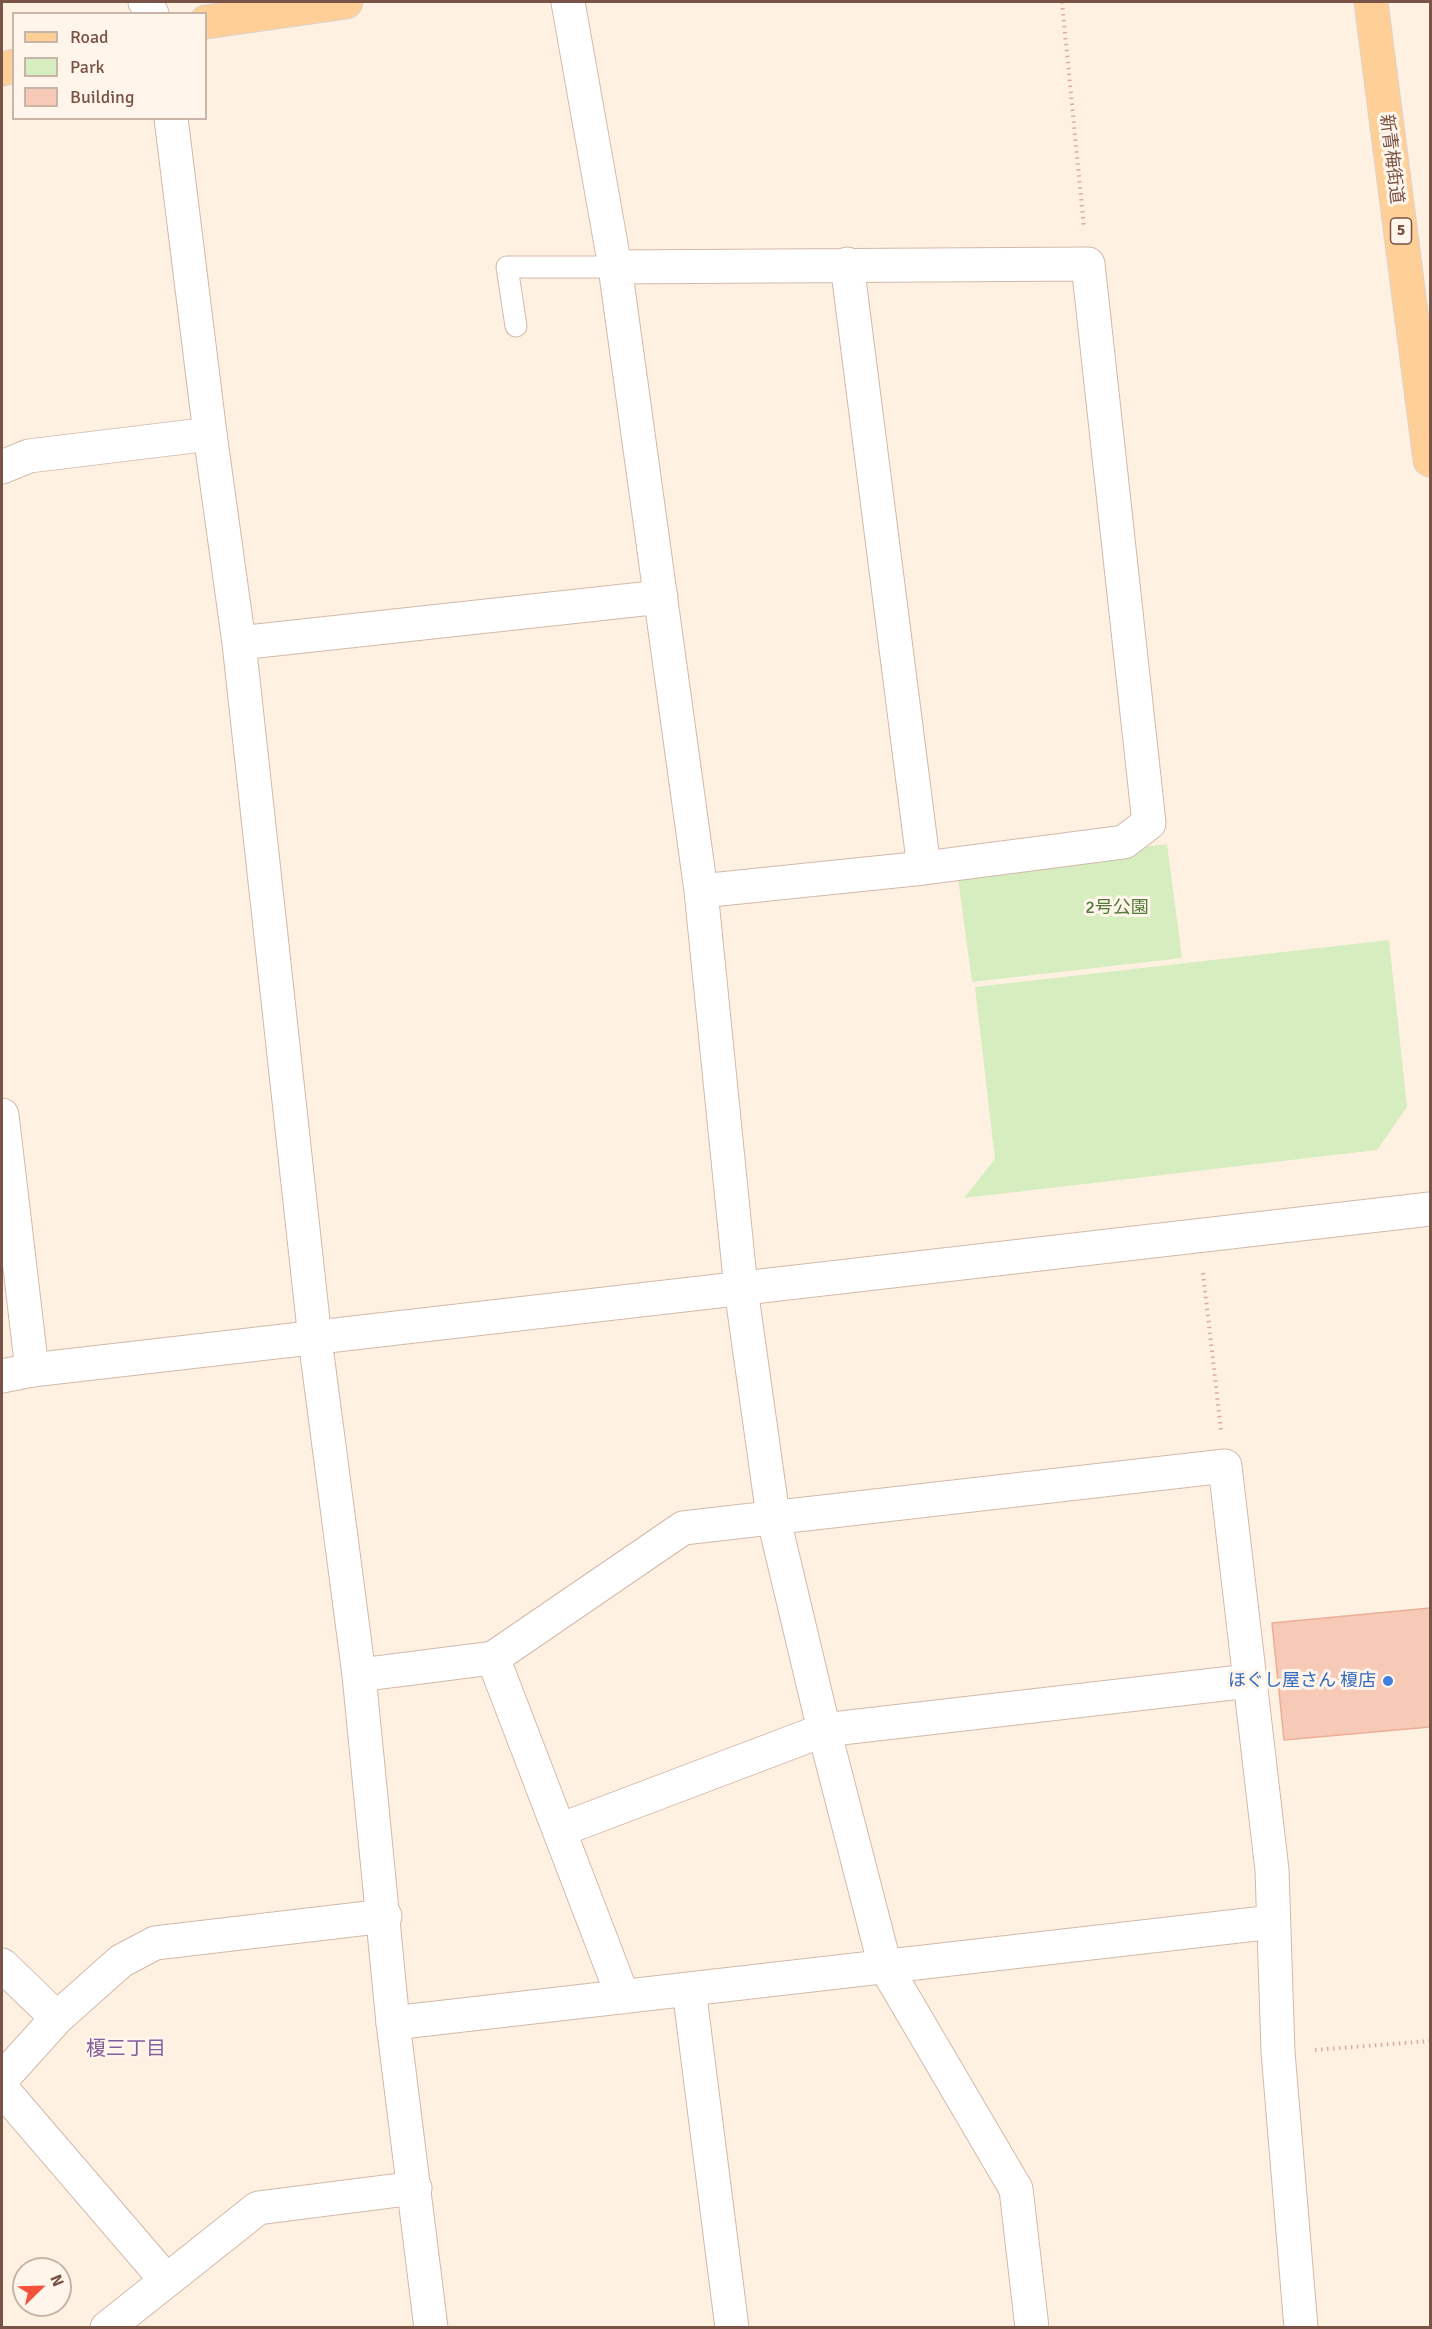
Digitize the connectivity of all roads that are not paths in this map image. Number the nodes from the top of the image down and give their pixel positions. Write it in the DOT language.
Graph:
graph roads {
  1 [pos="346,2"];
  2 [pos="568,2"];
  3 [pos="1371,2"];
  4 [pos="207,22"];
  5 [pos="171,120"];
  6 [pos="848,264"];
  7 [pos="615,267"];
  8 [pos="516,326"];
  9 [pos="210,434"];
  10 [pos="1431,460"];
  11 [pos="2,467"];
  12 [pos="661,597"];
  13 [pos="239,643"];
  14 [pos="924,868"];
  15 [pos="701,891"];
  16 [pos="2,1114"];
  17 [pos="1431,1209"];
  18 [pos="741,1289"];
  19 [pos="315,1339"];
  20 [pos="17,1373"];
  21 [pos="773,1516"];
  22 [pos="493,1658"];
  23 [pos="359,1675"];
  24 [pos="1249,1681"];
  25 [pos="824,1730"];
  26 [pos="560,1830"];
  27 [pos="384,1916"];
  28 [pos="1273,1922"];
  29 [pos="2,1965"];
  30 [pos="885,1966"];
  31 [pos="689,1989"];
  32 [pos="623,1997"];
  33 [pos="57,2018"];
  34 [pos="393,2023"];
  35 [pos="2,2079"];
  36 [pos="2,2089"];
  37 [pos="415,2188"];
  38 [pos="166,2280"];
  39 [pos="107,2328"];
  40 [pos="431,2328"];
  41 [pos="732,2328"];
  42 [pos="1032,2328"];
  43 [pos="1301,2328"];
  1 -- 4 [label="main road"];
  2 -- 7 [label="street"];
  3 -- 10 [label="main road, 新青梅街道 / 5"];
  5 -- 9 [label="street"];
  6 -- 7 [label="street"];
  6 -- 14 [label="street"];
  6 -- 14 [label="street"];
  7 -- 8 [label="lane"];
  7 -- 12 [label="street"];
  9 -- 11 [label="street"];
  9 -- 13 [label="street"];
  12 -- 13 [label="street"];
  12 -- 15 [label="street"];
  13 -- 19 [label="street"];
  14 -- 15 [label="street"];
  15 -- 18 [label="street"];
  16 -- 20 [label="street"];
  17 -- 18 [label="street"];
  18 -- 19 [label="street"];
  18 -- 21 [label="street"];
  19 -- 20 [label="street"];
  19 -- 23 [label="street"];
  21 -- 22 [label="street"];
  21 -- 24 [label="street"];
  21 -- 25 [label="street"];
  22 -- 23 [label="street"];
  22 -- 26 [label="street"];
  23 -- 27 [label="street"];
  24 -- 25 [label="street"];
  24 -- 28 [label="street"];
  25 -- 26 [label="street"];
  25 -- 30 [label="street"];
  26 -- 32 [label="street"];
  27 -- 33 [label="street"];
  27 -- 34 [label="street"];
  28 -- 30 [label="street"];
  28 -- 43 [label="street"];
  29 -- 33 [label="street"];
  30 -- 31 [label="street"];
  30 -- 42 [label="street"];
  31 -- 32 [label="street"];
  31 -- 41 [label="street"];
  32 -- 34 [label="street"];
  33 -- 35 [label="street"];
  34 -- 37 [label="street"];
  36 -- 38 [label="street"];
  37 -- 38 [label="street"];
  37 -- 40 [label="street"];
  38 -- 39 [label="street"];
}
